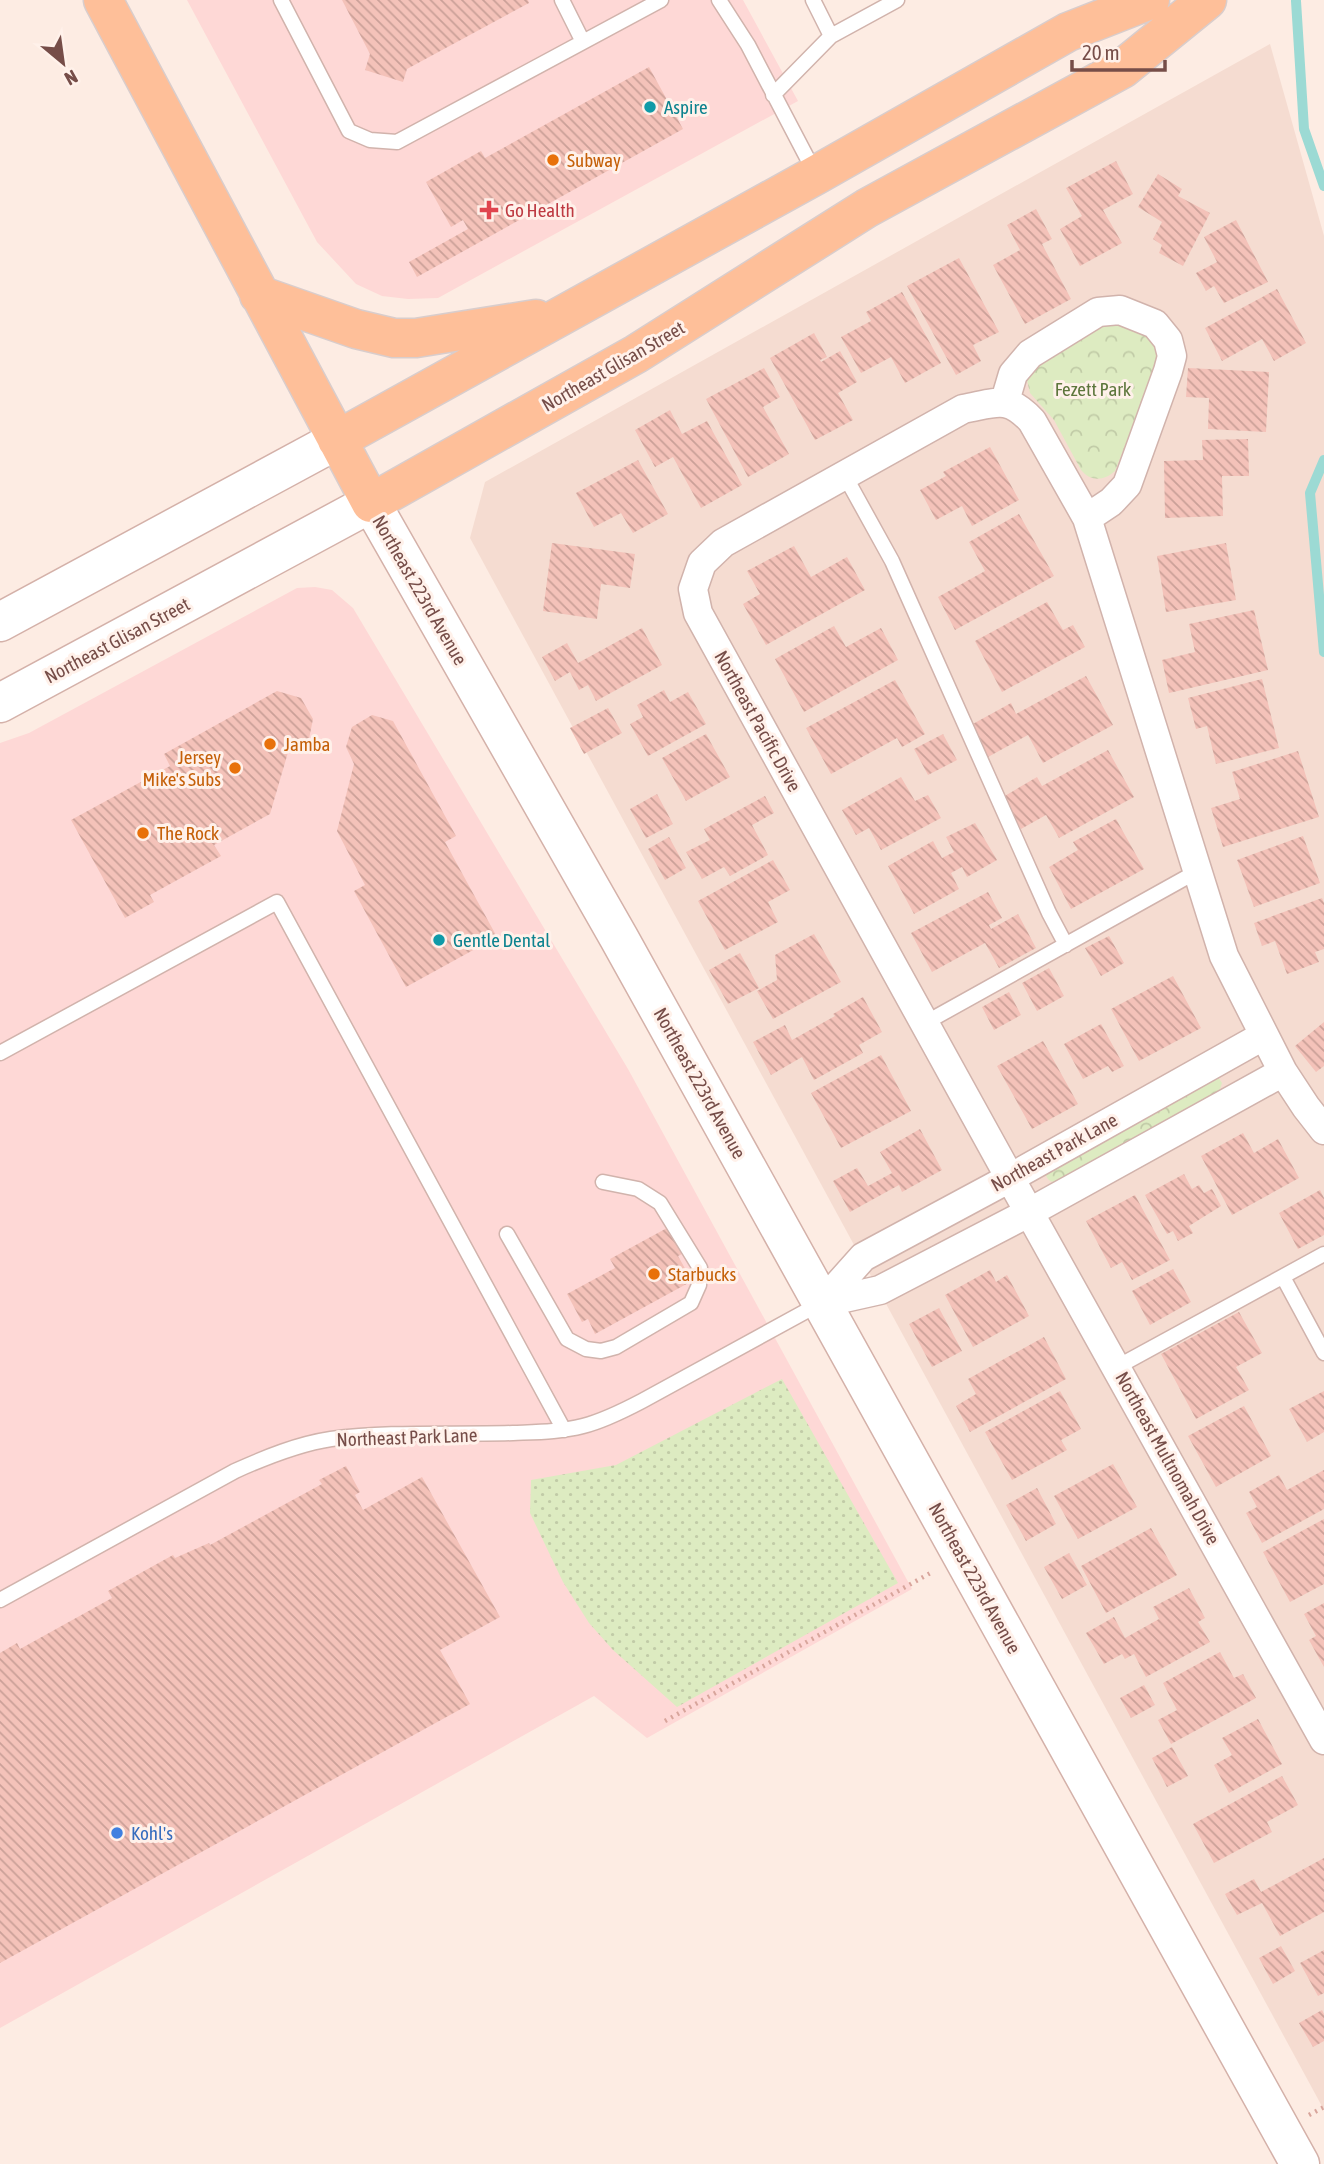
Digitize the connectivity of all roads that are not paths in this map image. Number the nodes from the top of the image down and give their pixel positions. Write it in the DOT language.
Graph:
graph roads {
  1 [pos="103,0"];
  2 [pos="281,0"];
  3 [pos="562,0"];
  4 [pos="661,0"];
  5 [pos="719,0"];
  6 [pos="813,0"];
  7 [pos="897,0"];
  8 [pos="1150,0"];
  9 [pos="1207,0"];
  10 [pos="831,36"];
  11 [pos="583,42"];
  12 [pos="773,95"];
  13 [pos="816,175"];
  14 [pos="259,295"];
  15 [pos="563,315"];
  16 [pos="1005,401"];
  17 [pos="337,440"];
  18 [pos="845,476"];
  19 [pos="371,503"];
  20 [pos="1087,518"];
  21 [pos="0,622"];
  22 [pos="0,703"];
  23 [pos="1196,873"];
  24 [pos="1066,945"];
  25 [pos="925,1023"];
  26 [pos="1263,1036"];
  27 [pos="0,1053"];
  28 [pos="1283,1072"];
  29 [pos="1324,1130"];
  30 [pos="1010,1178"];
  31 [pos="603,1182"];
  32 [pos="1030,1212"];
  33 [pos="507,1234"];
  34 [pos="1324,1254"];
  35 [pos="1283,1277"];
  36 [pos="822,1303"];
  37 [pos="1324,1353"];
  38 [pos="1117,1367"];
  39 [pos="564,1430"];
  40 [pos="0,1600"];
  41 [pos="1324,1740"];
  42 [pos="1300,2164"];
  1 -- 14 [label="main road, Northeast 223rd Avenue"];
  2 -- 11 [label="lane"];
  3 -- 11 [label="lane"];
  4 -- 11 [label="lane"];
  5 -- 12 [label="lane"];
  6 -- 10 [label="lane"];
  7 -- 10 [label="lane"];
  8 -- 13 [label="main road"];
  9 -- 19 [label="main road, Northeast Glisan Street"];
  10 -- 12 [label="lane"];
  12 -- 13 [label="lane"];
  13 -- 15 [label="main road"];
  14 -- 15 [label="main road"];
  14 -- 17 [label="main road, Northeast 223rd Avenue"];
  15 -- 17 [label="main road"];
  16 -- 18 [label="street, Northeast Pacific Drive"];
  16 -- 20 [label="street"];
  16 -- 20 [label="street"];
  17 -- 19 [label="main road, Northeast 223rd Avenue"];
  17 -- 21 [label="main road"];
  18 -- 24 [label="lane"];
  18 -- 25 [label="street, Northeast Pacific Drive"];
  19 -- 22 [label="main road, Northeast Glisan Street"];
  19 -- 36 [label="main road, Northeast 223rd Avenue"];
  20 -- 23 [label="street"];
  23 -- 24 [label="lane"];
  23 -- 26 [label="street"];
  24 -- 25 [label="lane"];
  25 -- 30 [label="street, Northeast Pacific Drive"];
  26 -- 28 [label="street"];
  26 -- 30 [label="street, Northeast Park Lane"];
  27 -- 39 [label="lane"];
  28 -- 29 [label="street"];
  28 -- 32 [label="street, Northeast Park Lane"];
  30 -- 32 [label="street, Northeast Multnomah Drive"];
  30 -- 36 [label="street, Northeast Park Lane"];
  31 -- 33 [label="lane"];
  32 -- 36 [label="street, Northeast Park Lane"];
  32 -- 38 [label="street, Northeast Multnomah Drive"];
  34 -- 35 [label="lane"];
  35 -- 37 [label="lane"];
  35 -- 38 [label="lane"];
  36 -- 39 [label="lane, Northeast Park Lane"];
  36 -- 42 [label="main road, Northeast 223rd Avenue"];
  38 -- 41 [label="street, Northeast Multnomah Drive"];
  39 -- 40 [label="lane, Northeast Park Lane"];
}
